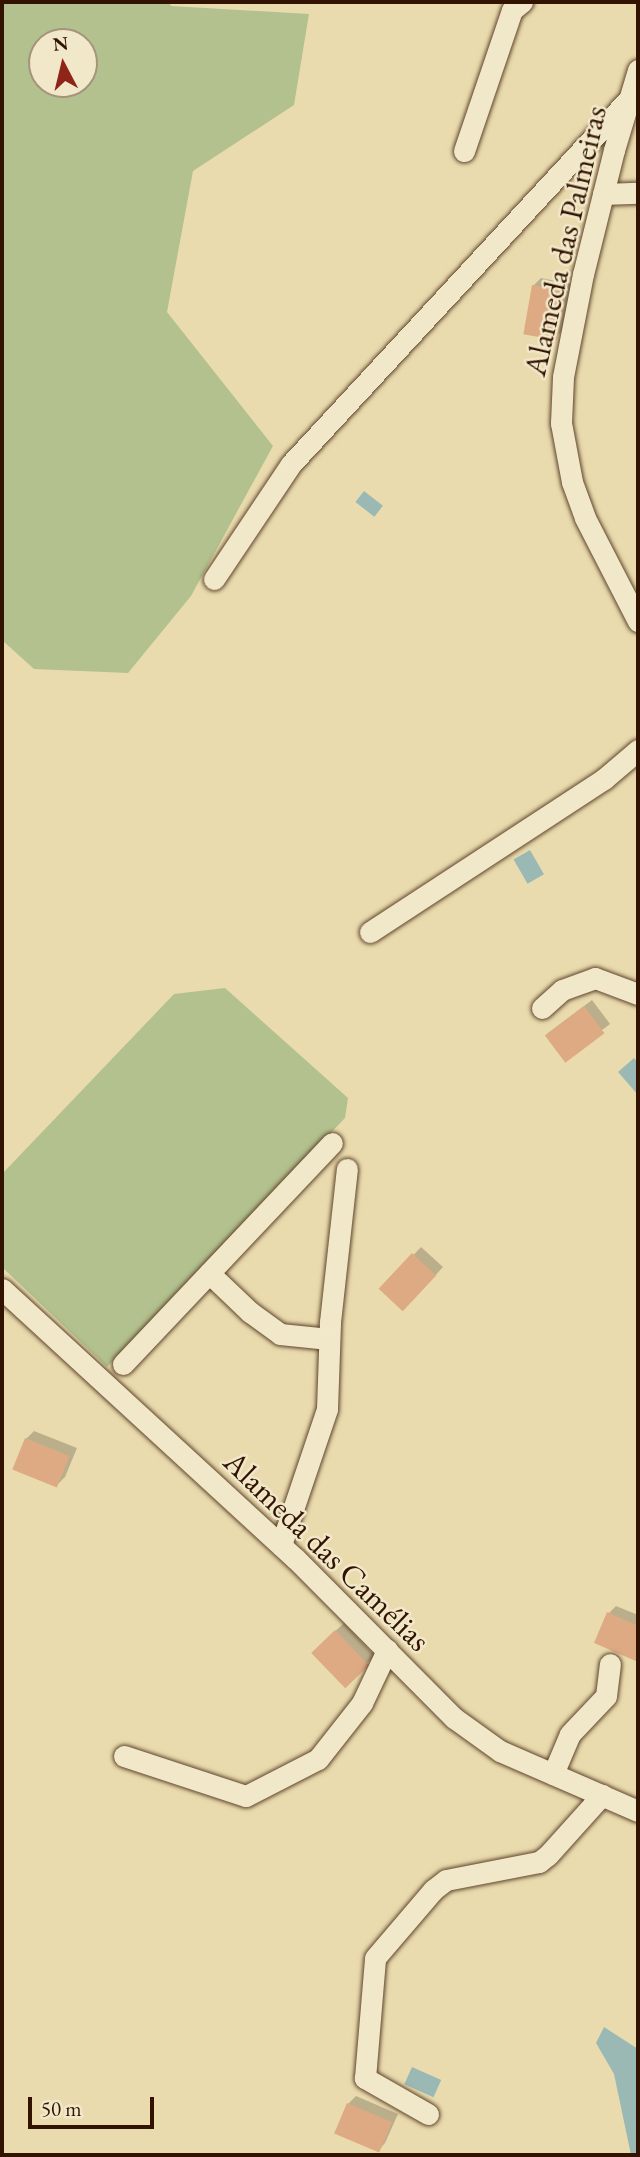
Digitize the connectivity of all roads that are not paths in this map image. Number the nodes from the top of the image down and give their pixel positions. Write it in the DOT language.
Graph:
graph roads {
  1 [pos="523,2"];
  2 [pos="638,70"];
  3 [pos="630,98"];
  4 [pos="464,151"];
  5 [pos="638,193"];
  6 [pos="603,194"];
  7 [pos="214,579"];
  8 [pos="638,621"];
  9 [pos="638,750"];
  10 [pos="370,932"];
  11 [pos="638,994"];
  12 [pos="542,1007"];
  13 [pos="332,1143"];
  14 [pos="346,1169"];
  15 [pos="209,1273"];
  16 [pos="2,1289"];
  17 [pos="329,1339"];
  18 [pos="123,1364"];
  19 [pos="281,1545"];
  20 [pos="387,1650"];
  21 [pos="610,1664"];
  22 [pos="124,1756"];
  23 [pos="553,1774"];
  24 [pos="602,1795"];
  25 [pos="638,1811"];
  26 [pos="428,2114"];
  1 -- 4 [label="street"];
  2 -- 3 [label="street, Alameda das Palmeiras"];
  3 -- 6 [label="street, Alameda das Palmeiras"];
  3 -- 7 [label="street"];
  5 -- 6 [label="street"];
  6 -- 8 [label="street, Alameda das Palmeiras"];
  9 -- 10 [label="street"];
  11 -- 12 [label="street"];
  13 -- 15 [label="street"];
  14 -- 17 [label="street"];
  15 -- 17 [label="street"];
  15 -- 18 [label="street"];
  16 -- 19 [label="street, Alameda das Camélias"];
  17 -- 19 [label="street"];
  19 -- 20 [label="street, Alameda das Camélias"];
  20 -- 22 [label="street"];
  20 -- 23 [label="street, Alameda das Camélias"];
  21 -- 23 [label="street"];
  23 -- 24 [label="street, Alameda das Camélias"];
  24 -- 25 [label="street, Alameda das Camélias"];
  24 -- 26 [label="street"];
}
